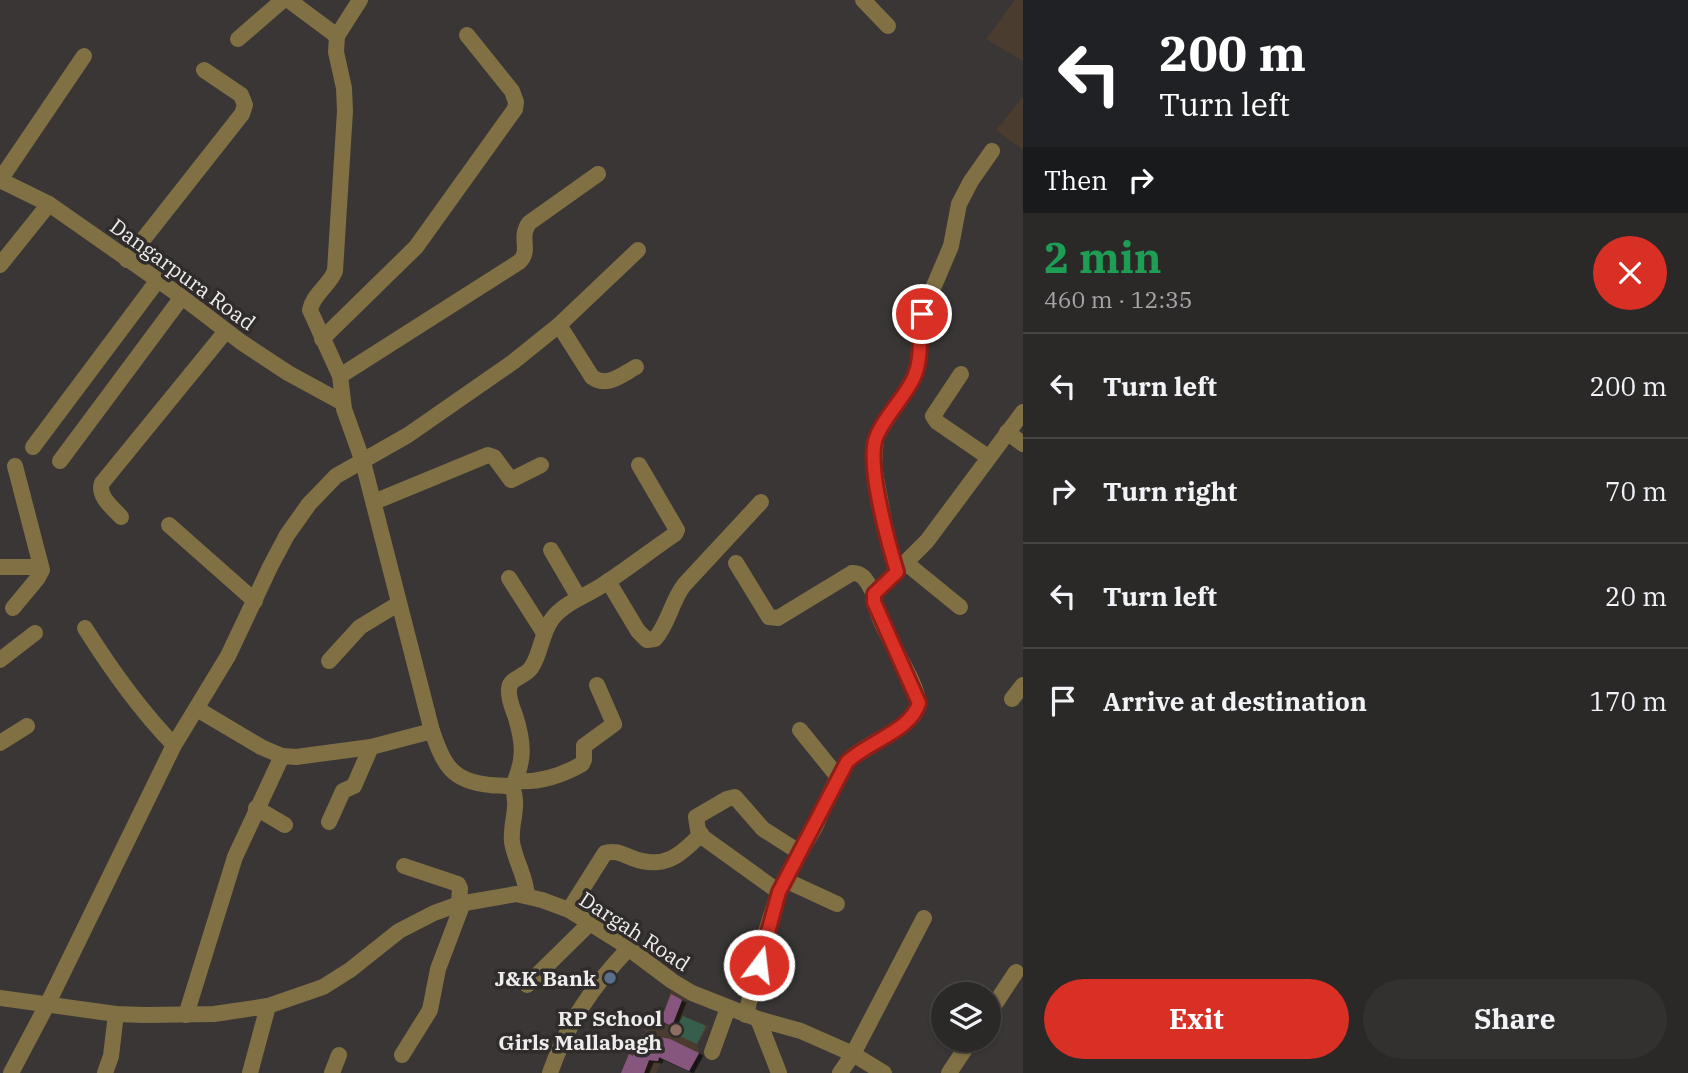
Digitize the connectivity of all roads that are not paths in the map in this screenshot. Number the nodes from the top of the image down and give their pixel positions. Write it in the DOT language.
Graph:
graph roads {
  1 [pos="284,0"];
  2 [pos="360,0"];
  3 [pos="863,0"];
  4 [pos="888,26"];
  5 [pos="467,35"];
  6 [pos="337,36"];
  7 [pos="238,39"];
  8 [pos="85,56"];
  9 [pos="204,70"];
  10 [pos="992,151"];
  11 [pos="598,174"];
  12 [pos="0,180"];
  13 [pos="49,204"];
  14 [pos="638,250"];
  15 [pos="127,260"];
  16 [pos="0,265"];
  17 [pos="158,280"];
  18 [pos="182,297"];
  19 [pos="559,325"];
  20 [pos="226,331"];
  21 [pos="322,339"];
  22 [pos="636,367"];
  23 [pos="961,374"];
  24 [pos="340,376"];
  25 [pos="343,403"];
  26 [pos="1023,412"];
  27 [pos="1007,432"];
  28 [pos="1023,444"];
  29 [pos="33,447"];
  30 [pos="988,457"];
  31 [pos="60,461"];
  32 [pos="363,462"];
  33 [pos="541,465"];
  34 [pos="639,465"];
  35 [pos="15,466"];
  36 [pos="374,502"];
  37 [pos="761,502"];
  38 [pos="121,517"];
  39 [pos="169,526"];
  40 [pos="551,551"];
  41 [pos="736,563"];
  42 [pos="0,567"];
  43 [pos="41,567"];
  44 [pos="901,568"];
  45 [pos="509,578"];
  46 [pos="608,581"];
  47 [pos="874,594"];
  48 [pos="579,598"];
  49 [pos="255,601"];
  50 [pos="398,604"];
  51 [pos="960,607"];
  52 [pos="13,608"];
  53 [pos="85,628"];
  54 [pos="35,633"];
  55 [pos="544,633"];
  56 [pos="0,660"];
  57 [pos="329,662"];
  58 [pos="597,685"];
  59 [pos="1023,685"];
  60 [pos="1012,699"];
  61 [pos="197,709"];
  62 [pos="27,726"];
  63 [pos="800,730"];
  64 [pos="432,731"];
  65 [pos="0,743"];
  66 [pos="174,745"];
  67 [pos="371,747"];
  68 [pos="282,756"];
  69 [pos="838,777"];
  70 [pos="514,784"];
  71 [pos="256,808"];
  72 [pos="329,822"];
  73 [pos="285,825"];
  74 [pos="701,834"];
  75 [pos="799,852"];
  76 [pos="404,866"];
  77 [pos="782,886"];
  78 [pos="527,896"];
  79 [pos="461,904"];
  80 [pos="837,904"];
  81 [pos="569,910"];
  82 [pos="925,918"];
  83 [pos="590,923"];
  84 [pos="629,947"];
  85 [pos="1016,972"];
  86 [pos="527,985"];
  87 [pos="1001,995"];
  88 [pos="0,998"];
  89 [pos="48,1003"];
  90 [pos="268,1006"];
  91 [pos="728,1008"];
  92 [pos="116,1014"];
  93 [pos="186,1015"];
  94 [pos="752,1017"];
  95 [pos="712,1052"];
  96 [pos="963,1052"];
  97 [pos="853,1054"];
  98 [pos="339,1055"];
  99 [pos="402,1055"];
  100 [pos="11,1073"];
  101 [pos="105,1073"];
  102 [pos="250,1073"];
  103 [pos="332,1073"];
  104 [pos="550,1073"];
  105 [pos="779,1073"];
  106 [pos="840,1073"];
  107 [pos="884,1073"];
  108 [pos="949,1073"];
  1 -- 6 [label="street"];
  1 -- 7 [label="street"];
  2 -- 6 [label="street"];
  3 -- 4 [label="street"];
  5 -- 21 [label="street"];
  6 -- 21 [label="street"];
  8 -- 12 [label="street"];
  9 -- 15 [label="street"];
  10 -- 44 [label="street"];
  11 -- 24 [label="street"];
  12 -- 13 [label="street, Dangarpura Road"];
  13 -- 15 [label="street, Dangarpura Road"];
  13 -- 16 [label="street"];
  14 -- 19 [label="street"];
  15 -- 17 [label="street, Dangarpura Road"];
  17 -- 18 [label="street, Dangarpura Road"];
  17 -- 29 [label="street"];
  18 -- 20 [label="street, Dangarpura Road"];
  18 -- 31 [label="street"];
  19 -- 22 [label="street"];
  19 -- 32 [label="street"];
  20 -- 25 [label="street, Dangarpura Road"];
  20 -- 38 [label="street"];
  21 -- 24 [label="street"];
  23 -- 30 [label="street"];
  24 -- 25 [label="street"];
  25 -- 32 [label="street"];
  26 -- 27 [label="street"];
  27 -- 28 [label="street"];
  27 -- 30 [label="street"];
  30 -- 44 [label="street"];
  32 -- 36 [label="street"];
  32 -- 49 [label="street"];
  33 -- 36 [label="street"];
  34 -- 46 [label="street"];
  35 -- 43 [label="street"];
  36 -- 50 [label="street"];
  37 -- 46 [label="street"];
  39 -- 49 [label="street"];
  40 -- 48 [label="street"];
  41 -- 47 [label="street"];
  42 -- 43 [label="street"];
  43 -- 52 [label="street"];
  44 -- 47 [label="street"];
  44 -- 51 [label="street"];
  45 -- 55 [label="street"];
  46 -- 48 [label="street"];
  47 -- 69 [label="street"];
  48 -- 55 [label="street"];
  49 -- 61 [label="street"];
  50 -- 57 [label="street"];
  50 -- 64 [label="street"];
  53 -- 66 [label="street"];
  54 -- 56 [label="street"];
  55 -- 70 [label="street"];
  58 -- 70 [label="street"];
  59 -- 60 [label="street"];
  61 -- 66 [label="street"];
  61 -- 68 [label="street"];
  62 -- 65 [label="street"];
  63 -- 69 [label="street"];
  64 -- 67 [label="street"];
  64 -- 70 [label="street"];
  66 -- 89 [label="street"];
  67 -- 68 [label="street"];
  67 -- 72 [label="street"];
  68 -- 71 [label="street"];
  69 -- 75 [label="street"];
  70 -- 78 [label="street"];
  71 -- 73 [label="street"];
  71 -- 93 [label="street"];
  74 -- 75 [label="street"];
  74 -- 77 [label="street"];
  74 -- 81 [label="street"];
  75 -- 77 [label="street"];
  76 -- 79 [label="street"];
  77 -- 80 [label="street"];
  77 -- 94 [label="street"];
  78 -- 79 [label="street, Dargah Road"];
  78 -- 81 [label="street, Dargah Road"];
  79 -- 90 [label="street, Dargah Road"];
  79 -- 99 [label="street"];
  81 -- 83 [label="street, Dargah Road"];
  82 -- 97 [label="street"];
  83 -- 84 [label="street, Dargah Road"];
  83 -- 86 [label="street"];
  84 -- 91 [label="street, Dargah Road"];
  84 -- 104 [label="street"];
  85 -- 87 [label="street"];
  88 -- 89 [label="street, Dargah Road"];
  89 -- 92 [label="street, Dargah Road"];
  89 -- 100 [label="street"];
  90 -- 93 [label="street, Dargah Road"];
  90 -- 102 [label="street"];
  91 -- 94 [label="street, Dargah Road"];
  91 -- 95 [label="street"];
  92 -- 93 [label="street, Dargah Road"];
  92 -- 101 [label="street"];
  94 -- 97 [label="street, Dargah Road"];
  94 -- 105 [label="street"];
  96 -- 108 [label="street"];
  97 -- 106 [label="street"];
  97 -- 107 [label="street, Dargah Road"];
  98 -- 103 [label="street"];
}
